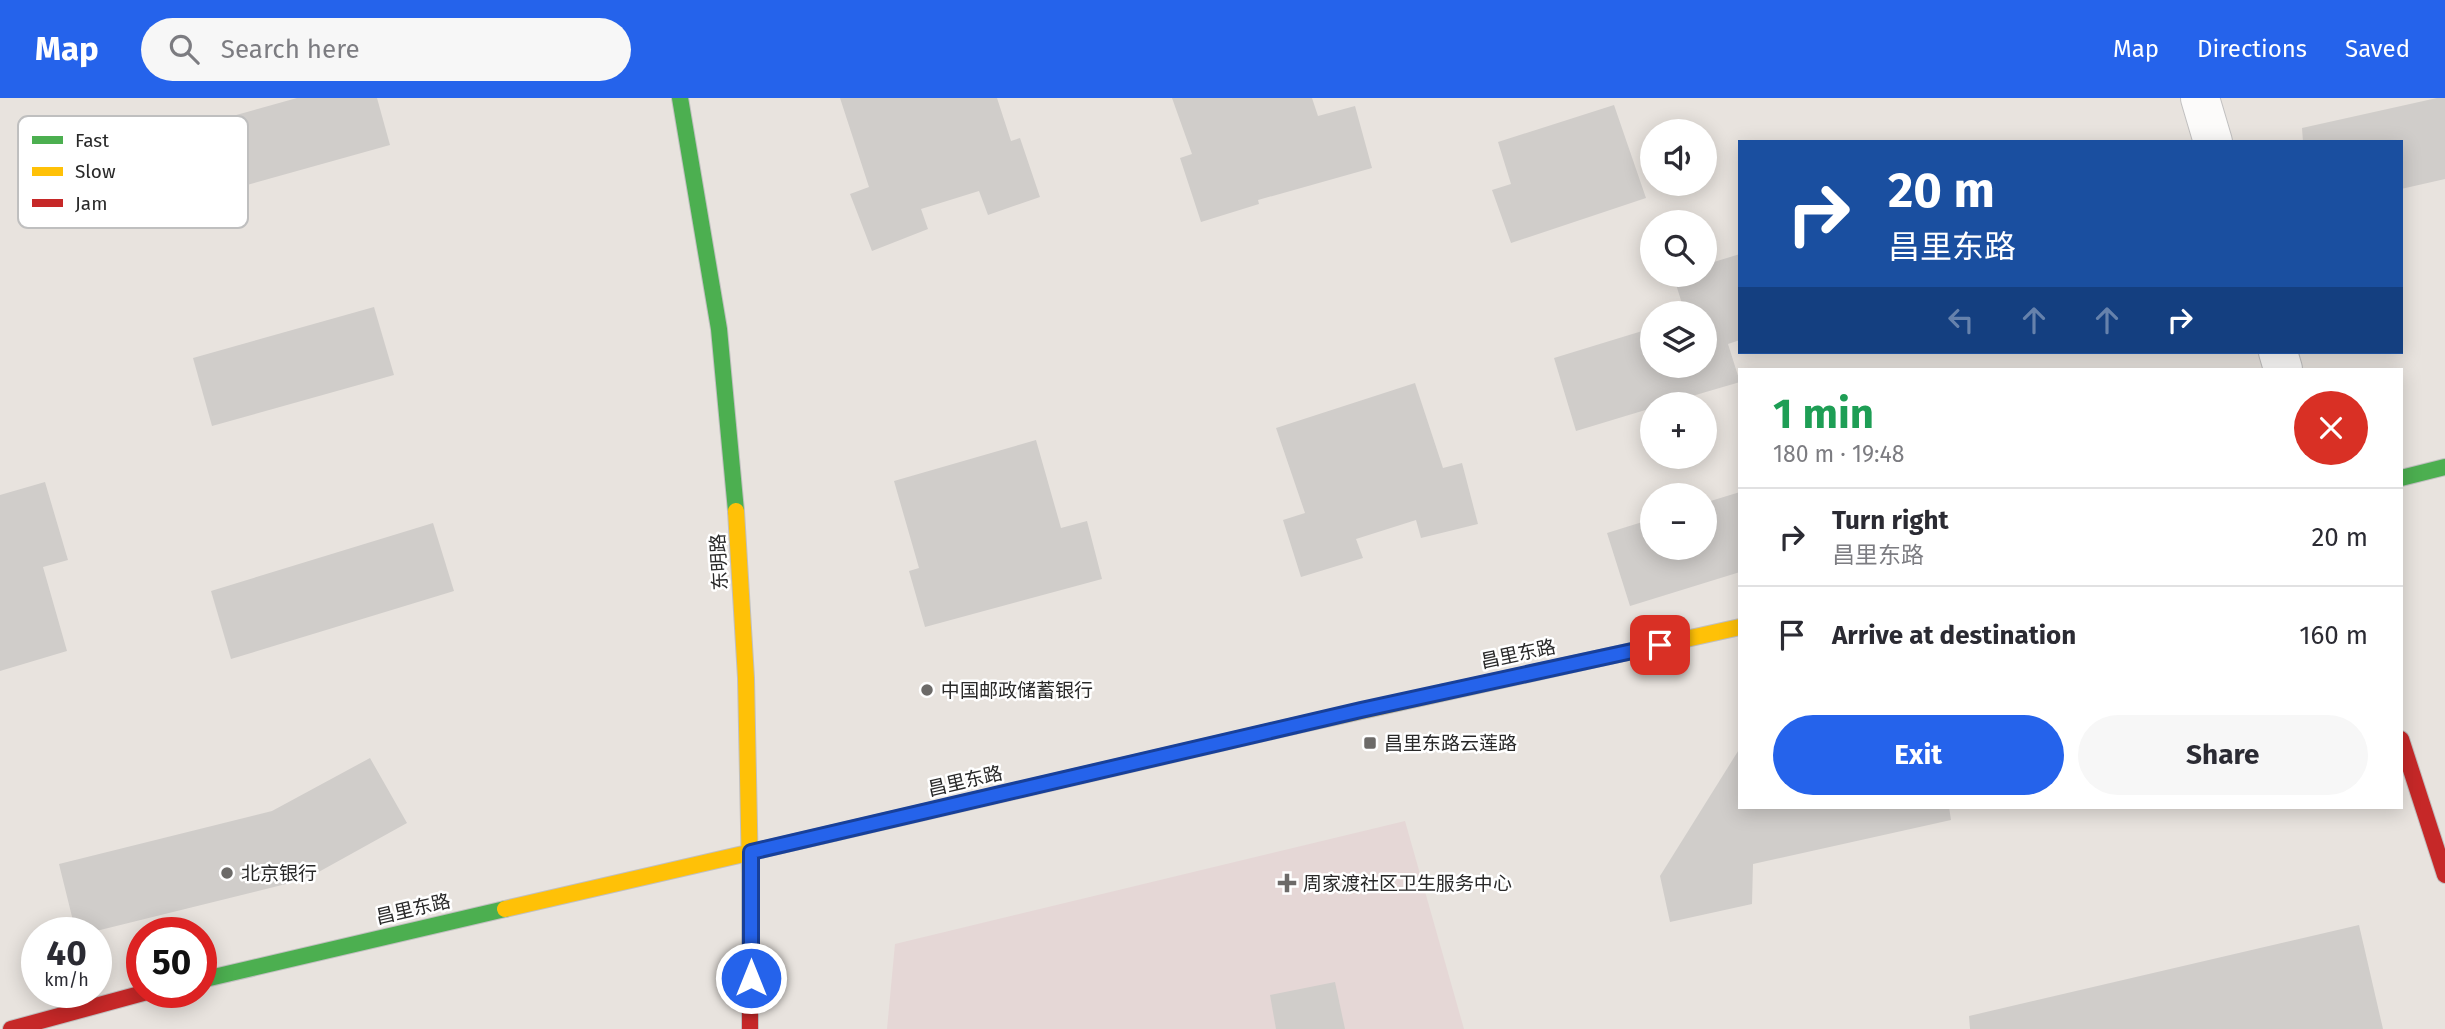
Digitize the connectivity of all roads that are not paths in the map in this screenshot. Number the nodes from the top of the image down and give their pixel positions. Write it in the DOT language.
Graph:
graph roads {
  1 [pos="680,98"];
  2 [pos="2200,98"];
  3 [pos="2212,140"];
  4 [pos="2445,467"];
  5 [pos="2403,478"];
  6 [pos="1738,627"];
  7 [pos="2403,745"];
  8 [pos="751,852"];
  9 [pos="2445,875"];
  10 [pos="217,976"];
  11 [pos="126,998"];
  12 [pos="11,1029"];
  13 [pos="750,1029"];
  1 -- 8 [label="street, 东明路"];
  2 -- 3 [label="street"];
  4 -- 5 [label="street"];
  6 -- 8 [label="street, 昌里东路"];
  7 -- 9 [label="street"];
  8 -- 10 [label="street, 昌里东路"];
  8 -- 13 [label="street, 东明路"];
  11 -- 12 [label="street"];
}
